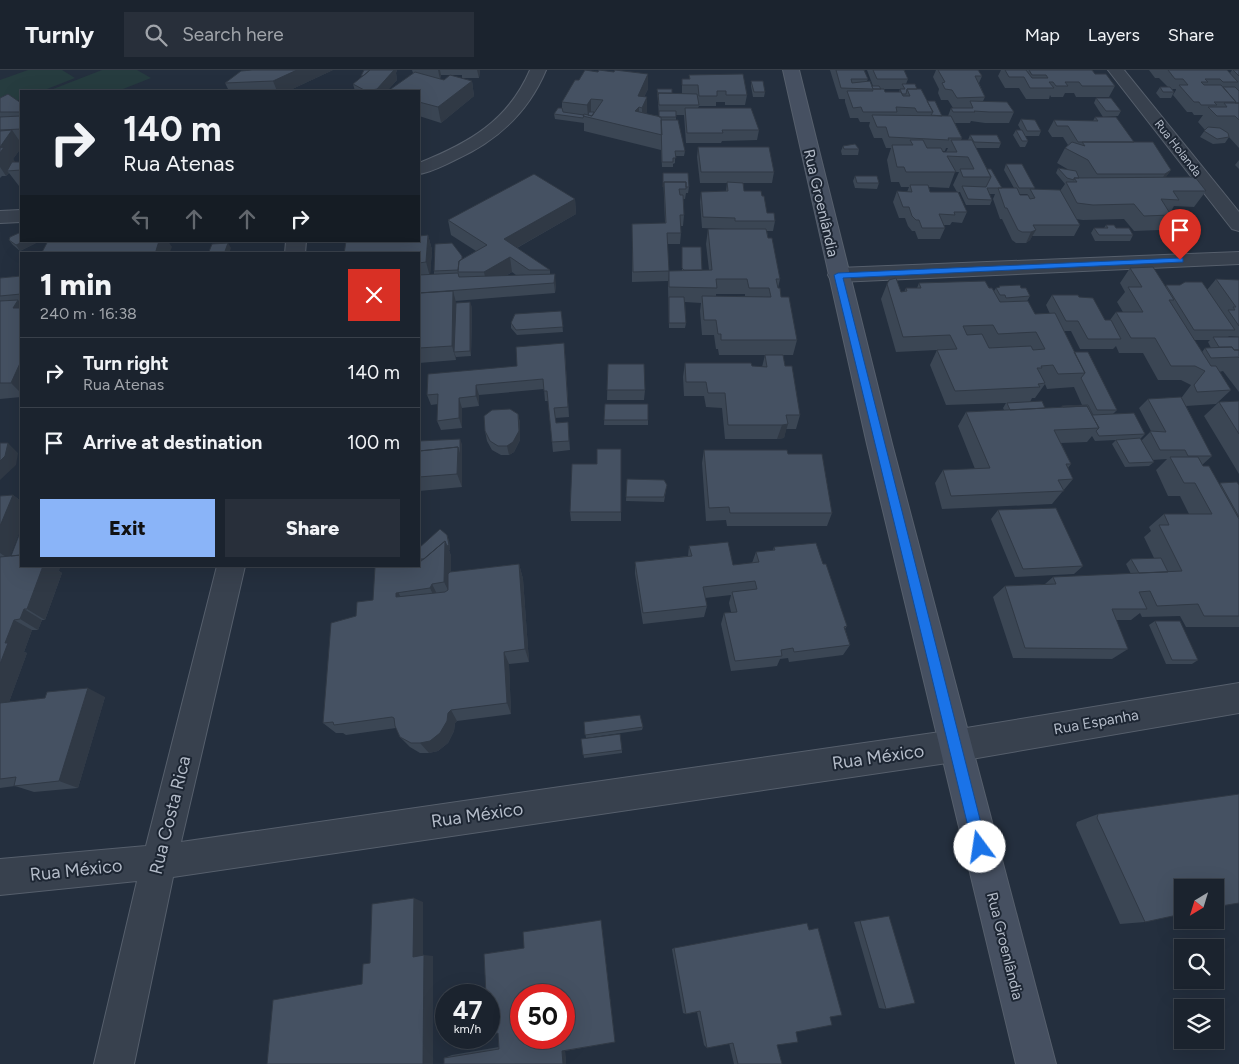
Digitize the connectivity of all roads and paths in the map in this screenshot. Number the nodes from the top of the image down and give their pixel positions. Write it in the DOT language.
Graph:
graph roads {
  1 [pos="538,70"];
  2 [pos="791,70"];
  3 [pos="1116,70"];
  4 [pos="420,169"];
  5 [pos="20,216"];
  6 [pos="1,218"];
  7 [pos="1239,225"];
  8 [pos="1239,258"];
  9 [pos="838,275"];
  10 [pos="231,567"];
  11 [pos="1239,698"];
  12 [pos="954,746"];
  13 [pos="158,862"];
  14 [pos="0,878"];
  15 [pos="114,1064"];
  16 [pos="1036,1064"];
  1 -- 4 [label="street"];
  2 -- 9 [label="main road, Rua Groenlândia"];
  3 -- 7 [label="street, Rua Holanda"];
  5 -- 6 [label="street"];
  8 -- 9 [label="street"];
  9 -- 12 [label="main road, Rua Groenlândia"];
  10 -- 13 [label="street, Rua Costa Rica"];
  11 -- 12 [label="street, Rua Espanha"];
  12 -- 13 [label="street, Rua México"];
  12 -- 16 [label="main road, Rua Groenlândia"];
  13 -- 14 [label="street, Rua México"];
  13 -- 15 [label="street, Rua Costa Rica"];
}
